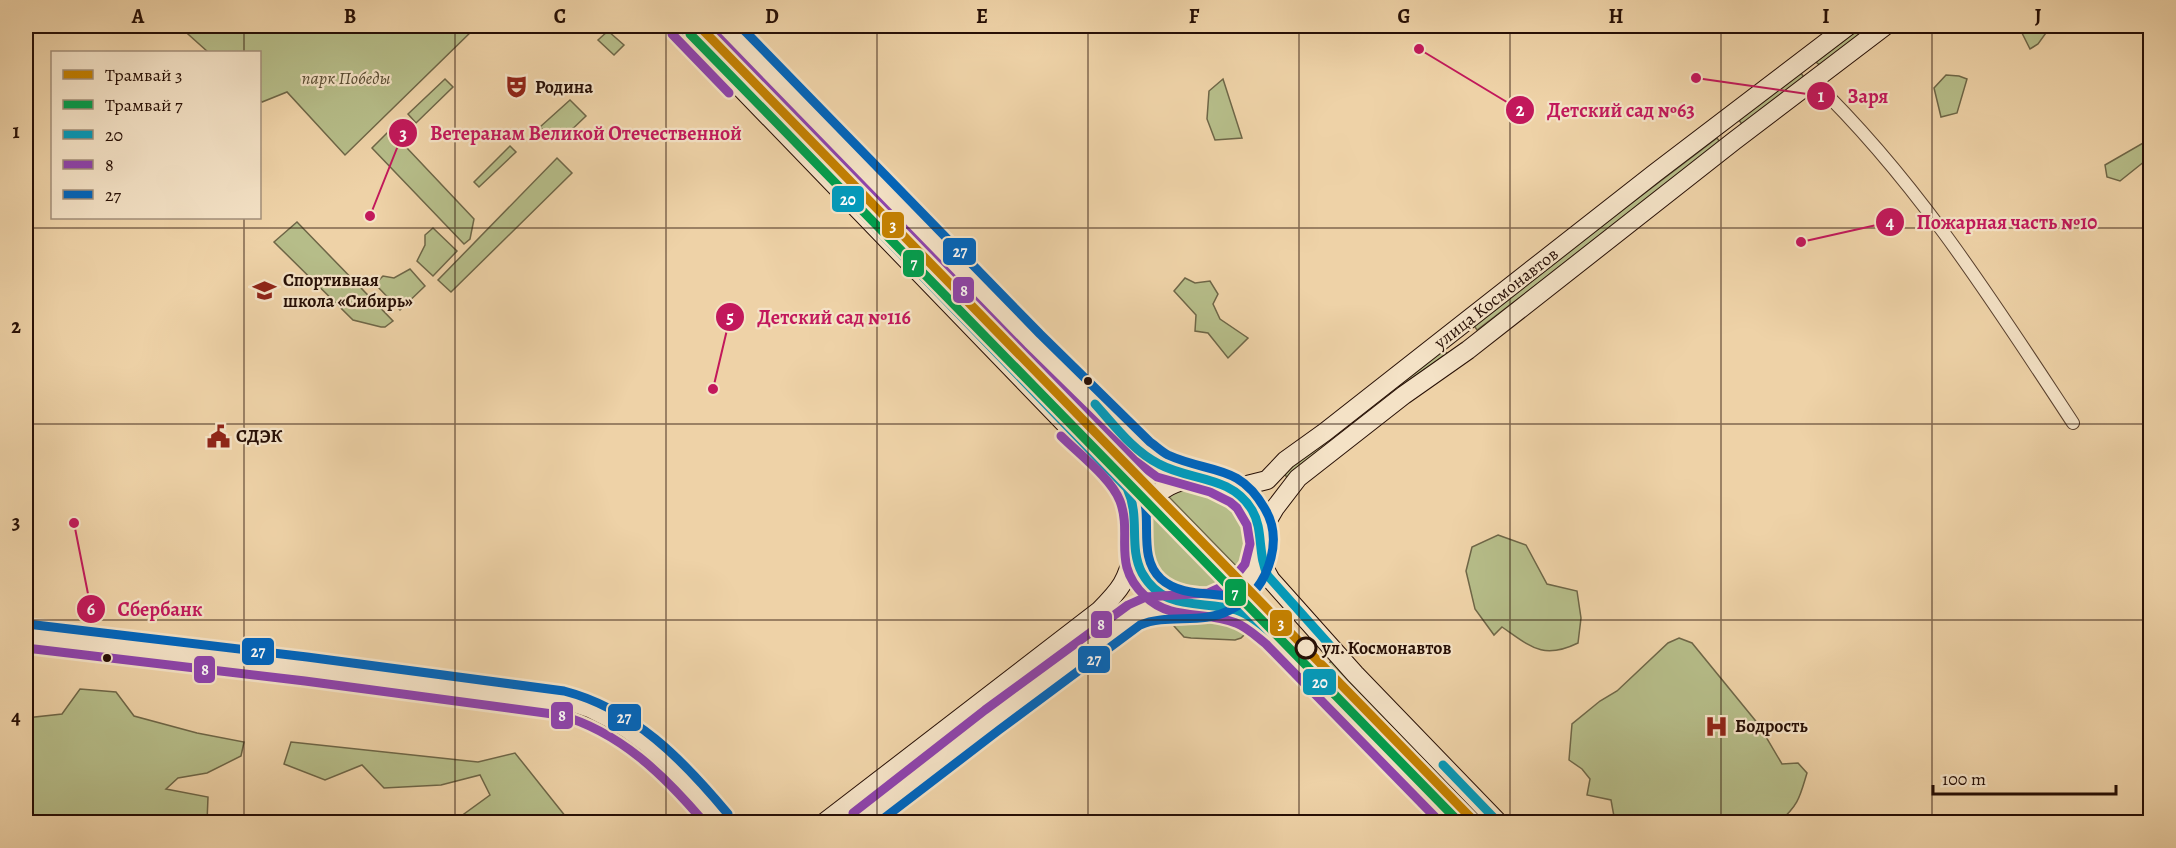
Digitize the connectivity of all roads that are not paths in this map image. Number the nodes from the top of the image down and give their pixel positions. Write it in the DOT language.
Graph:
graph roads {
  1 [pos="681,26"];
  2 [pos="724,26"];
  3 [pos="1848,26"];
  4 [pos="1885,26"];
  5 [pos="1813,81"];
  6 [pos="1454,331"];
  7 [pos="1468,351"];
  8 [pos="2073,423"];
  9 [pos="1214,481"];
  10 [pos="1137,524"];
  11 [pos="1261,532"];
  12 [pos="1134,550"];
  13 [pos="1260,555"];
  14 [pos="1196,606"];
  15 [pos="26,636"];
  16 [pos="718,822"];
  17 [pos="825,822"];
  18 [pos="860,822"];
  19 [pos="1456,822"];
  20 [pos="1498,822"];
  1 -- 10 [label="street"];
  2 -- 9 [label="street"];
  3 -- 6 [label="street, улица Космонавтов"];
  4 -- 5 [label="street, улица Космонавтов"];
  5 -- 7 [label="street, улица Космонавтов"];
  5 -- 8 [label="street"];
  6 -- 7 [label="street"];
  6 -- 9 [label="street, улица Космонавтов"];
  7 -- 11 [label="street, улица Космонавтов"];
  9 -- 10 [label="street, улица Космонавтов"];
  9 -- 11 [label="street"];
  10 -- 12 [label="street"];
  11 -- 13 [label="street"];
  12 -- 14 [label="street"];
  12 -- 17 [label="street"];
  13 -- 14 [label="street"];
  13 -- 20 [label="street"];
  14 -- 18 [label="street"];
  14 -- 19 [label="street"];
  15 -- 16 [label="street"];
}
